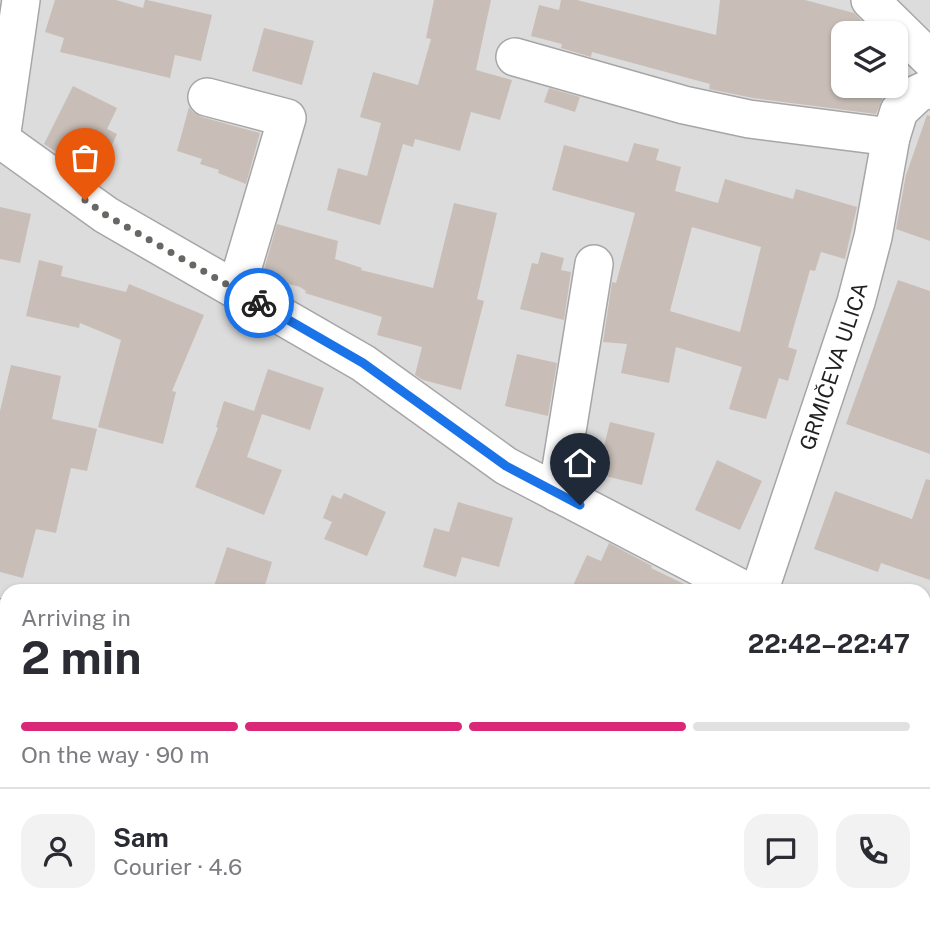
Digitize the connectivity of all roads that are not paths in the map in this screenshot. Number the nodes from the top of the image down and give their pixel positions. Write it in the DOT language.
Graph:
graph roads {
  1 [pos="21,0"];
  2 [pos="870,0"];
  3 [pos="515,57"];
  4 [pos="930,59"];
  5 [pos="930,88"];
  6 [pos="208,97"];
  7 [pos="891,137"];
  8 [pos="1,139"];
  9 [pos="594,264"];
  10 [pos="236,290"];
  11 [pos="556,494"];
  12 [pos="732,584"];
  13 [pos="762,584"];
  1 -- 8 [label="street"];
  2 -- 4 [label="street"];
  3 -- 7 [label="street"];
  5 -- 7 [label="street, GRMIČEVA ULICA"];
  6 -- 10 [label="street"];
  7 -- 13 [label="street, GRMIČEVA ULICA"];
  8 -- 10 [label="street"];
  9 -- 11 [label="street"];
  10 -- 11 [label="street"];
  11 -- 12 [label="street"];
}
